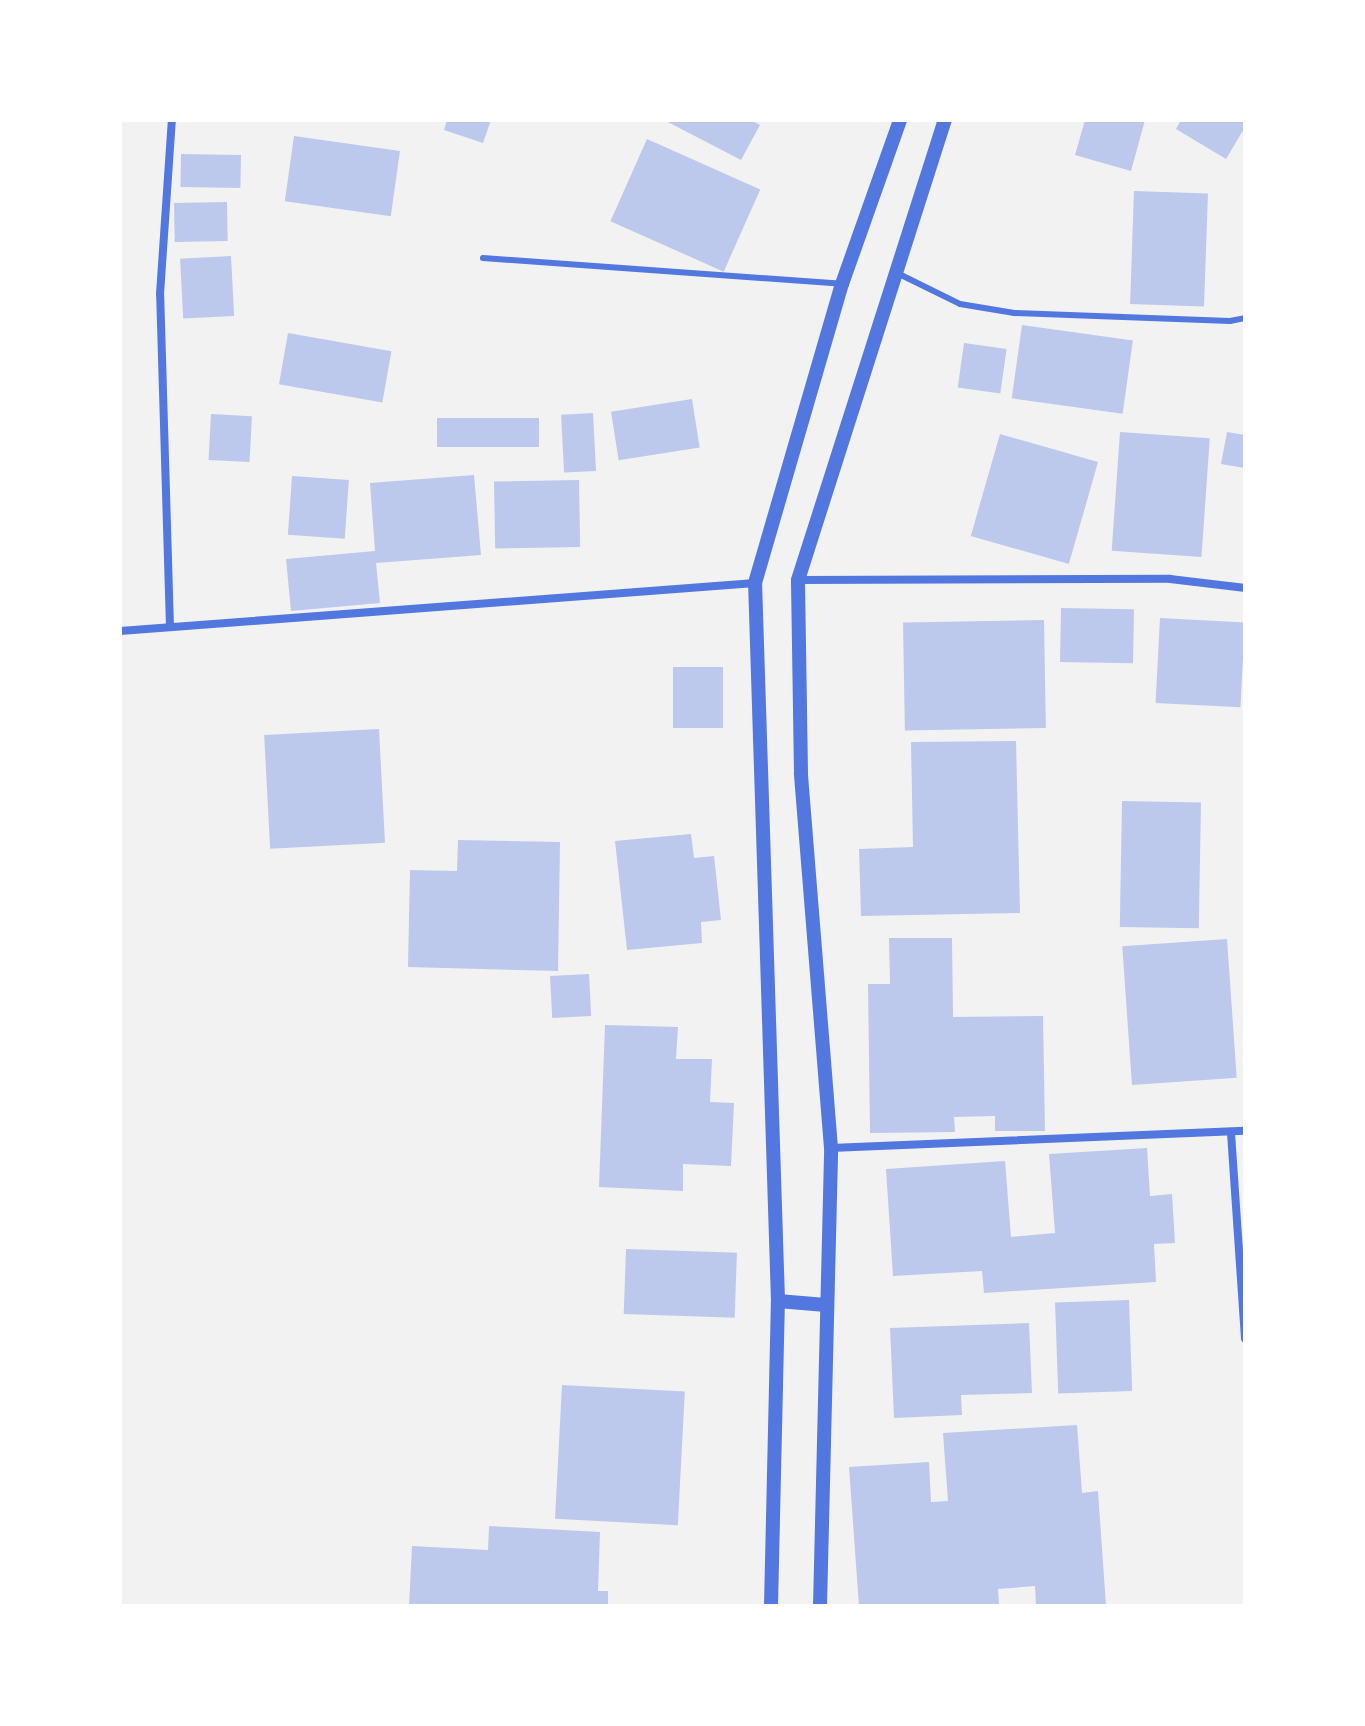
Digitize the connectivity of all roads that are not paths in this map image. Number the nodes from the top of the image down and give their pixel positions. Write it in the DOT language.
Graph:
graph roads {
  1 [pos="172,120"];
  2 [pos="900,120"];
  3 [pos="945,120"];
  4 [pos="483,258"];
  5 [pos="894,272"];
  6 [pos="842,284"];
  7 [pos="1245,318"];
  8 [pos="798,580"];
  9 [pos="755,583"];
  10 [pos="1245,588"];
  11 [pos="170,627"];
  12 [pos="120,631"];
  13 [pos="1245,1131"];
  14 [pos="1231,1133"];
  15 [pos="831,1148"];
  16 [pos="778,1301"];
  17 [pos="826,1305"];
  18 [pos="1245,1339"];
  19 [pos="771,1606"];
  20 [pos="820,1606"];
  1 -- 11 [label="street"];
  2 -- 6 [label="street"];
  3 -- 5 [label="street"];
  4 -- 6 [label="lane"];
  5 -- 7 [label="lane"];
  5 -- 8 [label="street"];
  6 -- 9 [label="street"];
  8 -- 10 [label="street"];
  8 -- 15 [label="street"];
  9 -- 11 [label="street"];
  9 -- 16 [label="street"];
  11 -- 12 [label="street"];
  13 -- 14 [label="street"];
  14 -- 15 [label="street"];
  14 -- 18 [label="street"];
  15 -- 17 [label="street"];
  16 -- 17 [label="street"];
  16 -- 19 [label="street"];
  17 -- 20 [label="street"];
}
